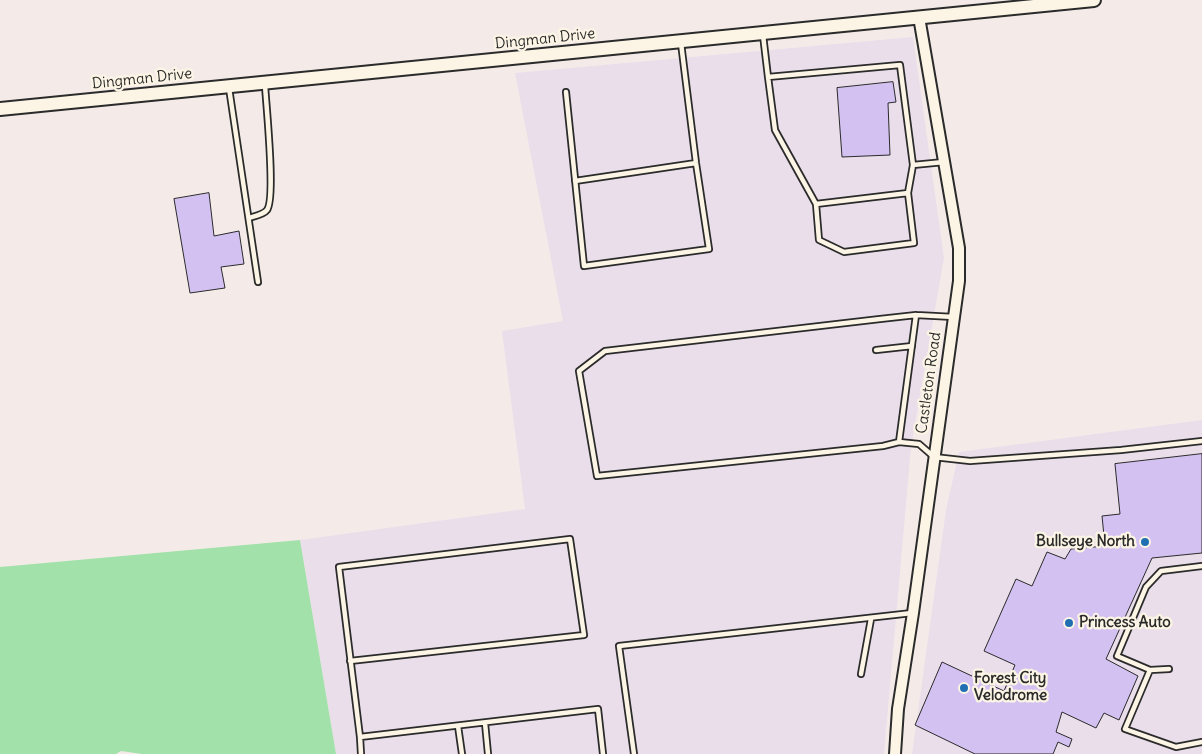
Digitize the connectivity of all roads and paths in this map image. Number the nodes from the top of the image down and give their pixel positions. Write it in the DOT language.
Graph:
graph roads {
  1 [pos="1094,0"];
  2 [pos="919,18"];
  3 [pos="763,33"];
  4 [pos="681,42"];
  5 [pos="768,77"];
  6 [pos="265,83"];
  7 [pos="229,86"];
  8 [pos="566,92"];
  9 [pos="0,109"];
  10 [pos="944,162"];
  11 [pos="696,163"];
  12 [pos="913,165"];
  13 [pos="575,181"];
  14 [pos="908,193"];
  15 [pos="816,204"];
  16 [pos="249,218"];
  17 [pos="258,282"];
  18 [pos="916,315"];
  19 [pos="954,317"];
  20 [pos="912,346"];
  21 [pos="876,350"];
  22 [pos="1202,441"];
  23 [pos="899,442"];
  24 [pos="934,457"];
  25 [pos="1202,566"];
  26 [pos="913,613"];
  27 [pos="871,619"];
  28 [pos="350,661"];
  29 [pos="1169,669"];
  30 [pos="1150,670"];
  31 [pos="861,674"];
  32 [pos="485,722"];
  33 [pos="458,726"];
  34 [pos="360,737"];
  35 [pos="1202,742"];
  36 [pos="362,754"];
  37 [pos="462,754"];
  38 [pos="488,754"];
  39 [pos="603,754"];
  40 [pos="634,754"];
  41 [pos="895,754"];
  1 -- 2 [label="main road, Dingman Drive"];
  2 -- 3 [label="main road, Dingman Drive"];
  2 -- 10 [label="street, Castleton Road"];
  3 -- 4 [label="main road, Dingman Drive"];
  3 -- 5 [label="lane"];
  4 -- 6 [label="main road, Dingman Drive"];
  4 -- 11 [label="lane"];
  5 -- 12 [label="lane"];
  5 -- 15 [label="lane"];
  6 -- 7 [label="main road, Dingman Drive"];
  6 -- 16 [label="lane"];
  7 -- 9 [label="main road, Dingman Drive"];
  7 -- 16 [label="lane"];
  8 -- 13 [label="lane"];
  10 -- 12 [label="lane"];
  10 -- 19 [label="street, Castleton Road"];
  11 -- 13 [label="lane"];
  11 -- 13 [label="lane"];
  12 -- 14 [label="lane"];
  14 -- 15 [label="lane"];
  14 -- 15 [label="lane"];
  16 -- 17 [label="lane"];
  18 -- 19 [label="lane"];
  18 -- 20 [label="lane"];
  18 -- 23 [label="lane"];
  19 -- 24 [label="street, Castleton Road"];
  20 -- 21 [label="lane"];
  20 -- 23 [label="lane"];
  22 -- 24 [label="lane"];
  23 -- 24 [label="lane"];
  24 -- 26 [label="street, Castleton Road"];
  25 -- 30 [label="lane"];
  26 -- 27 [label="lane"];
  26 -- 41 [label="street, Castleton Road"];
  27 -- 31 [label="lane"];
  27 -- 40 [label="lane"];
  28 -- 28 [label="lane"];
  28 -- 34 [label="lane"];
  29 -- 30 [label="lane"];
  30 -- 35 [label="lane"];
  32 -- 33 [label="lane"];
  32 -- 38 [label="lane"];
  32 -- 39 [label="lane"];
  33 -- 34 [label="lane"];
  33 -- 37 [label="lane"];
  34 -- 36 [label="lane"];
}
